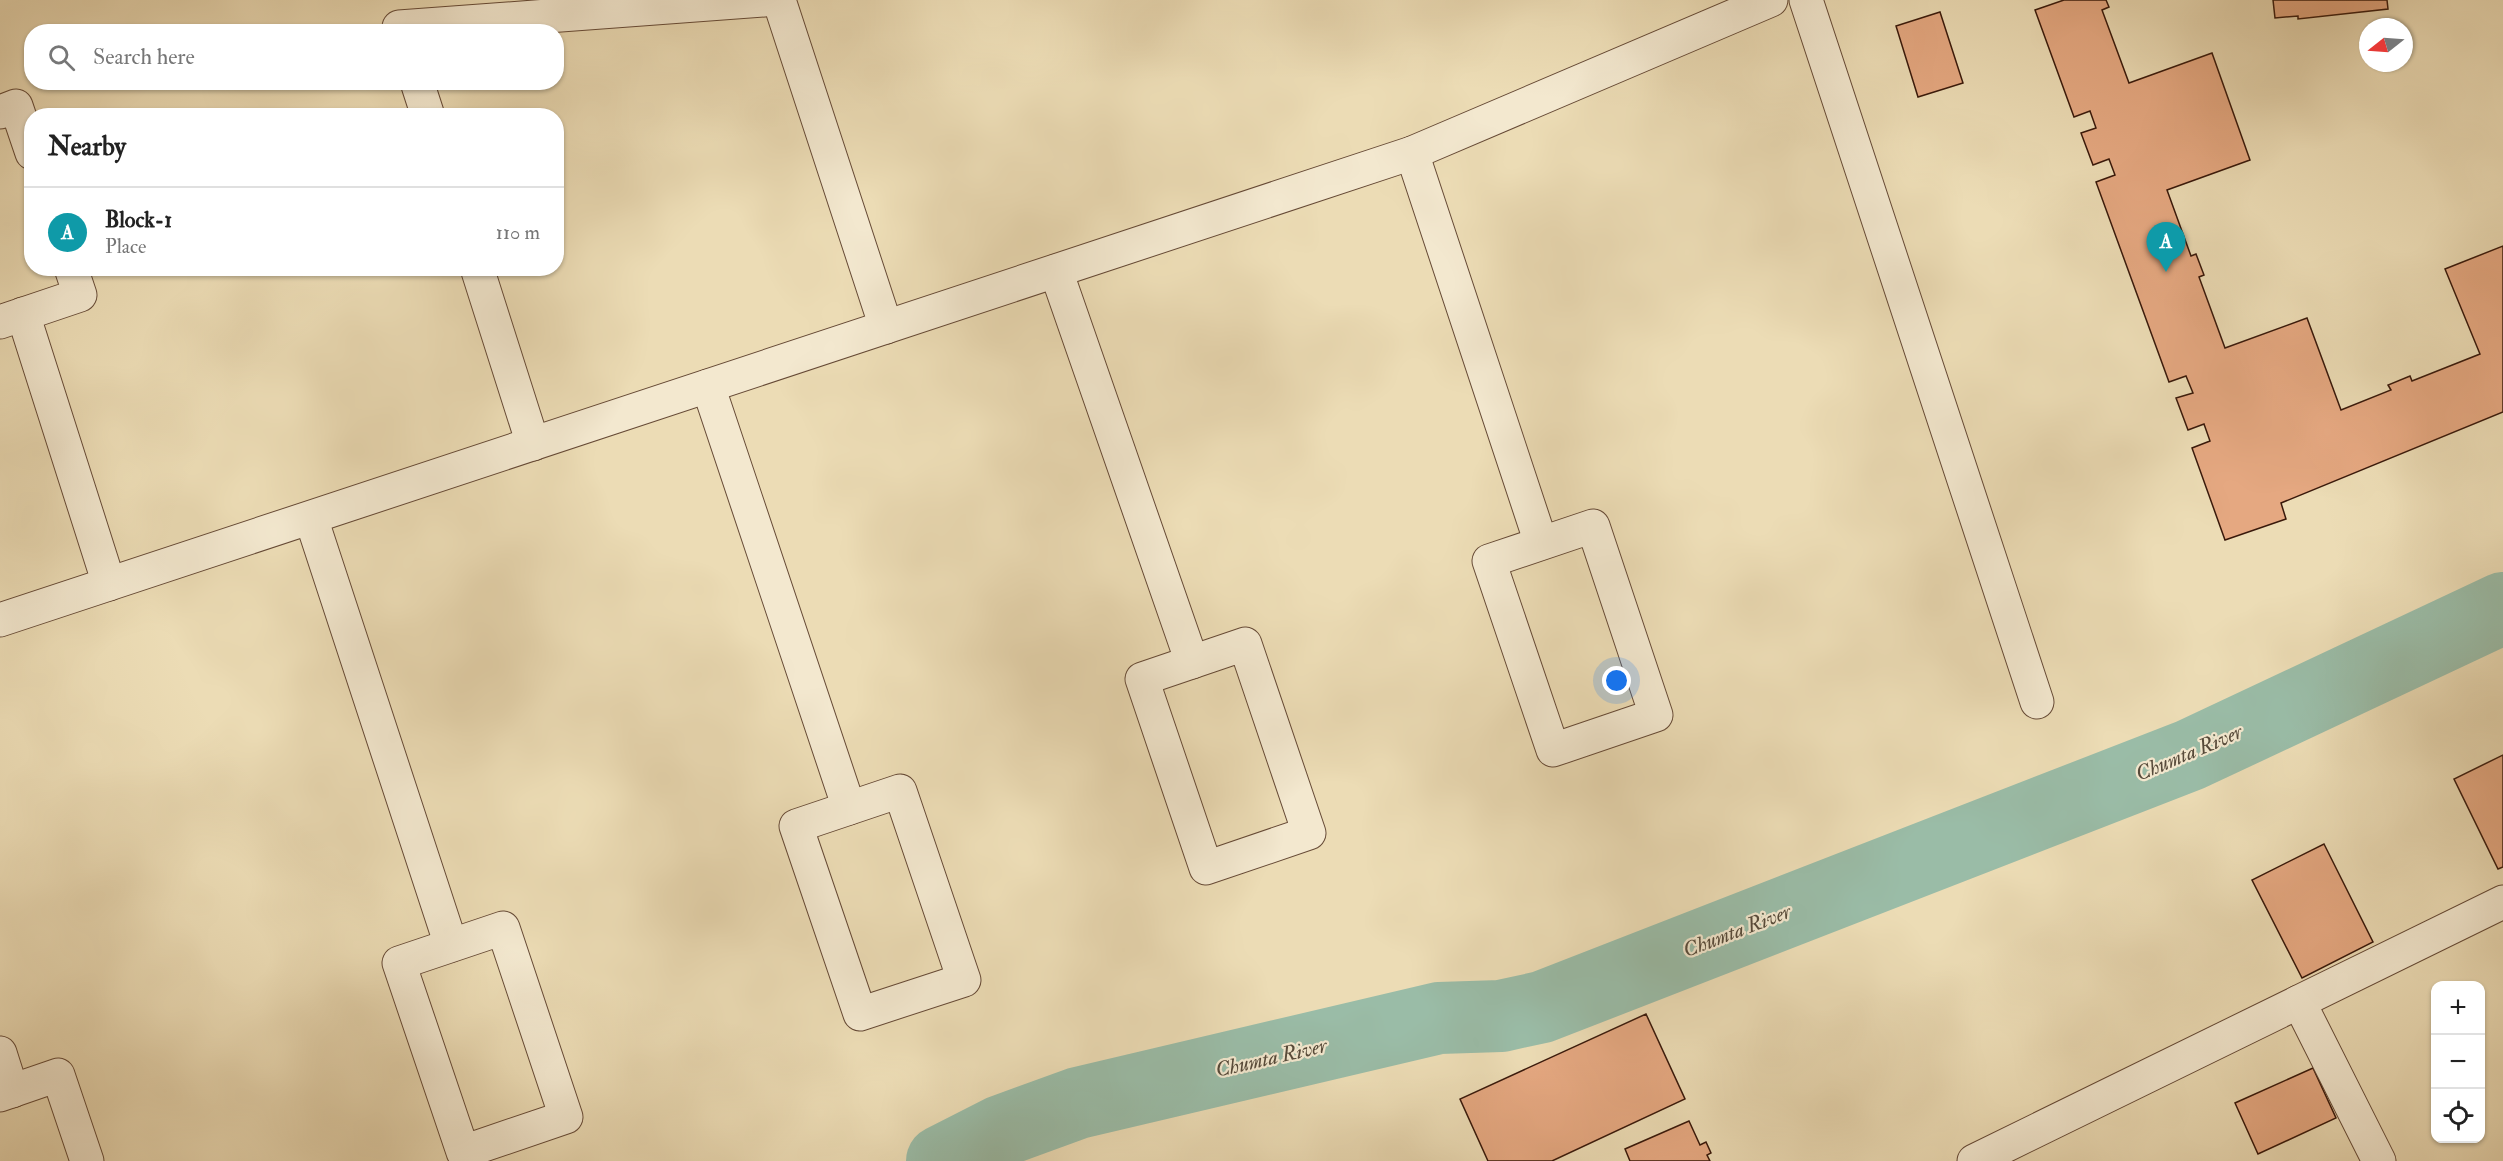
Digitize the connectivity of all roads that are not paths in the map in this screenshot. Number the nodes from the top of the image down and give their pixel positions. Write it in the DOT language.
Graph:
graph roads {
  1 [pos="764,0"];
  2 [pos="779,0"];
  3 [pos="1771,0"];
  4 [pos="1806,0"];
  5 [pos="440,24"];
  6 [pos="420,90"];
  7 [pos="425,108"];
  8 [pos="0,112"];
  9 [pos="24,130"];
  10 [pos="1412,153"];
  11 [pos="1056,271"];
  12 [pos="74,276"];
  13 [pos="480,276"];
  14 [pos="12,318"];
  15 [pos="886,327"];
  16 [pos="708,386"];
  17 [pos="533,444"];
  18 [pos="311,518"];
  19 [pos="1541,543"];
  20 [pos="109,584"];
  21 [pos="0,620"];
  22 [pos="1192,662"];
  23 [pos="2037,702"];
  24 [pos="849,807"];
  25 [pos="2503,902"];
  26 [pos="451,945"];
  27 [pos="2299,1002"];
  28 [pos="0,1053"];
  29 [pos="6,1093"];
  30 [pos="87,1161"];
  31 [pos="1974,1161"];
  32 [pos="2379,1161"];
  1 -- 5 [label="street"];
  2 -- 15 [label="street"];
  3 -- 10 [label="street"];
  4 -- 23 [label="street"];
  6 -- 7 [label="street"];
  8 -- 9 [label="street"];
  10 -- 11 [label="street"];
  10 -- 19 [label="street"];
  11 -- 15 [label="street"];
  11 -- 22 [label="street"];
  12 -- 14 [label="street"];
  13 -- 17 [label="street"];
  14 -- 20 [label="street"];
  15 -- 16 [label="street"];
  16 -- 17 [label="street"];
  16 -- 24 [label="street"];
  17 -- 18 [label="street"];
  18 -- 20 [label="street"];
  18 -- 26 [label="street"];
  19 -- 19 [label="street"];
  20 -- 21 [label="street"];
  22 -- 22 [label="street"];
  24 -- 24 [label="street"];
  25 -- 27 [label="street"];
  26 -- 26 [label="street"];
  27 -- 31 [label="street"];
  27 -- 32 [label="street"];
  28 -- 29 [label="street"];
  29 -- 30 [label="street"];
}
